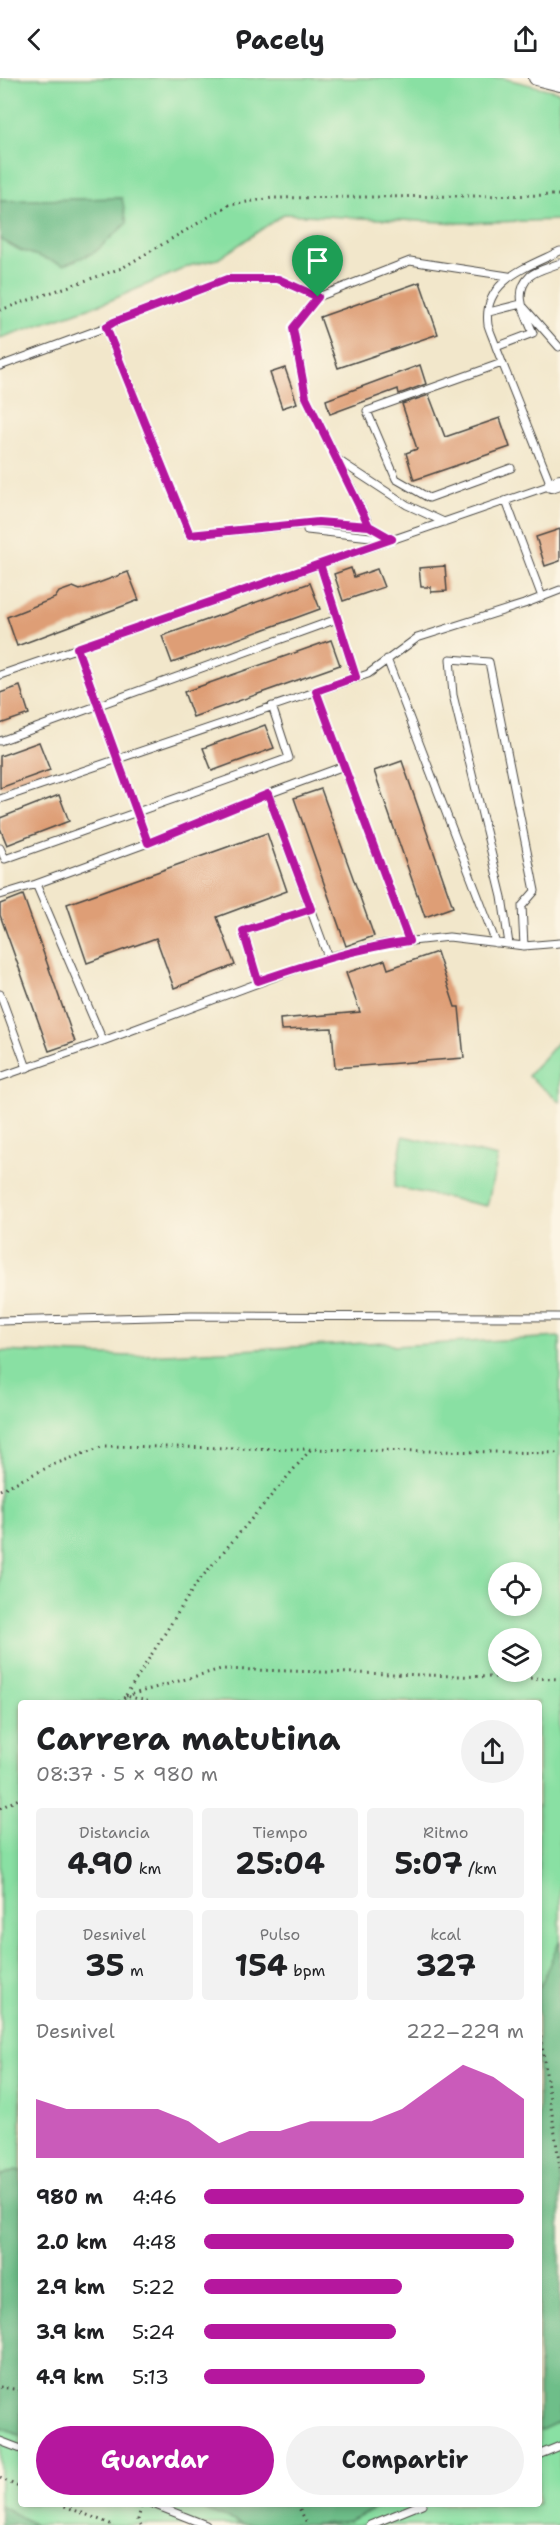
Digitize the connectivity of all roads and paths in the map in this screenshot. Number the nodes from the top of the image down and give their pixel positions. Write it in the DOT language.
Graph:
graph roads {
  1 [pos="536,78"];
  2 [pos="560,84"];
  3 [pos="560,195"];
  4 [pos="560,252"];
  5 [pos="560,263"];
  6 [pos="508,276"];
  7 [pos="318,297"];
  8 [pos="520,304"];
  9 [pos="0,310"];
  10 [pos="489,312"];
  11 [pos="106,327"];
  12 [pos="496,347"];
  13 [pos="560,348"];
  14 [pos="502,363"];
  15 [pos="0,366"];
  16 [pos="336,458"];
  17 [pos="511,468"];
  18 [pos="555,484"];
  19 [pos="506,501"];
  20 [pos="444,522"];
  21 [pos="369,526"];
  22 [pos="307,530"];
  23 [pos="392,539"];
  24 [pos="320,564"];
  25 [pos="560,590"];
  26 [pos="542,597"];
  27 [pos="338,619"];
  28 [pos="77,648"];
  29 [pos="387,659"];
  30 [pos="0,675"];
  31 [pos="356,677"];
  32 [pos="316,691"];
  33 [pos="99,706"];
  34 [pos="272,706"];
  35 [pos="0,741"];
  36 [pos="117,759"];
  37 [pos="344,766"];
  38 [pos="268,794"];
  39 [pos="0,799"];
  40 [pos="137,812"];
  41 [pos="148,843"];
  42 [pos="0,848"];
  43 [pos="36,884"];
  44 [pos="0,895"];
  45 [pos="311,909"];
  46 [pos="409,941"];
  47 [pos="496,943"];
  48 [pos="560,943"];
  49 [pos="509,944"];
  50 [pos="524,946"];
  51 [pos="328,957"];
  52 [pos="258,981"];
  53 [pos="0,994"];
  54 [pos="103,1041"];
  55 [pos="27,1068"];
  56 [pos="0,1077"];
  57 [pos="560,1317"];
  58 [pos="0,1321"];
  59 [pos="312,1448"];
  60 [pos="560,1453"];
  61 [pos="0,1490"];
  62 [pos="560,1679"];
  63 [pos="126,1696"];
  64 [pos="121,1700"];
  65 [pos="143,1700"];
  66 [pos="18,1799"];
  67 [pos="0,1808"];
  68 [pos="542,2046"];
  69 [pos="560,2168"];
  70 [pos="0,2387"];
  71 [pos="18,2390"];
  72 [pos="0,2441"];
  73 [pos="560,2446"];
  74 [pos="18,2448"];
  75 [pos="542,2453"];
  76 [pos="0,2478"];
  77 [pos="18,2487"];
  78 [pos="67,2507"];
  79 [pos="140,2507"];
  80 [pos="161,2507"];
  81 [pos="299,2507"];
  82 [pos="415,2507"];
  83 [pos="113,2525"];
  84 [pos="141,2525"];
  85 [pos="206,2525"];
  86 [pos="308,2525"];
  87 [pos="370,2525"];
  1 -- 2 [label="street"];
  3 -- 9 [label="path"];
  4 -- 6 [label="lane"];
  5 -- 8 [label="lane"];
  6 -- 7 [label="lane"];
  6 -- 10 [label="lane"];
  7 -- 11 [label="lane"];
  7 -- 16 [label="lane"];
  8 -- 10 [label="lane"];
  8 -- 12 [label="lane"];
  8 -- 13 [label="lane"];
  10 -- 12 [label="lane"];
  11 -- 15 [label="lane"];
  11 -- 21 [label="lane"];
  12 -- 14 [label="lane"];
  14 -- 17 [label="lane"];
  14 -- 18 [label="lane"];
  16 -- 20 [label="lane"];
  16 -- 21 [label="lane"];
  18 -- 19 [label="lane"];
  19 -- 20 [label="lane"];
  19 -- 26 [label="lane"];
  20 -- 23 [label="lane"];
  21 -- 23 [label="lane"];
  22 -- 23 [label="lane"];
  23 -- 24 [label="lane"];
  24 -- 27 [label="lane"];
  24 -- 28 [label="lane"];
  25 -- 26 [label="lane"];
  26 -- 29 [label="lane"];
  27 -- 31 [label="lane"];
  27 -- 33 [label="lane"];
  28 -- 30 [label="lane"];
  28 -- 33 [label="lane"];
  29 -- 31 [label="lane"];
  29 -- 47 [label="lane"];
  31 -- 32 [label="lane"];
  32 -- 34 [label="lane"];
  32 -- 37 [label="lane"];
  33 -- 35 [label="lane"];
  33 -- 36 [label="lane"];
  34 -- 36 [label="lane"];
  34 -- 40 [label="lane"];
  36 -- 39 [label="lane"];
  36 -- 40 [label="lane"];
  37 -- 38 [label="lane"];
  37 -- 46 [label="lane"];
  38 -- 41 [label="lane"];
  38 -- 45 [label="lane"];
  40 -- 41 [label="lane"];
  40 -- 42 [label="lane"];
  41 -- 43 [label="lane"];
  43 -- 44 [label="lane"];
  43 -- 54 [label="lane"];
  45 -- 51 [label="lane"];
  45 -- 52 [label="lane"];
  46 -- 47 [label="lane"];
  46 -- 51 [label="lane"];
  47 -- 49 [label="lane"];
  48 -- 50 [label="lane"];
  49 -- 50 [label="lane"];
  49 -- 50 [label="lane"];
  51 -- 52 [label="lane"];
  52 -- 54 [label="lane"];
  53 -- 55 [label="lane"];
  54 -- 55 [label="lane"];
  55 -- 56 [label="lane"];
  57 -- 58 [label="lane"];
  59 -- 60 [label="path"];
  59 -- 61 [label="path"];
  59 -- 63 [label="path"];
  62 -- 63 [label="path"];
  63 -- 64 [label="path"];
  63 -- 65 [label="path"];
  66 -- 67 [label="path"];
  68 -- 69 [label="path"];
  70 -- 71 [label="path"];
  72 -- 74 [label="lane"];
  73 -- 75 [label="lane"];
  76 -- 77 [label="path"];
  78 -- 83 [label="path"];
  79 -- 84 [label="path"];
  80 -- 85 [label="lane"];
  81 -- 86 [label="path"];
  82 -- 87 [label="lane"];
}
